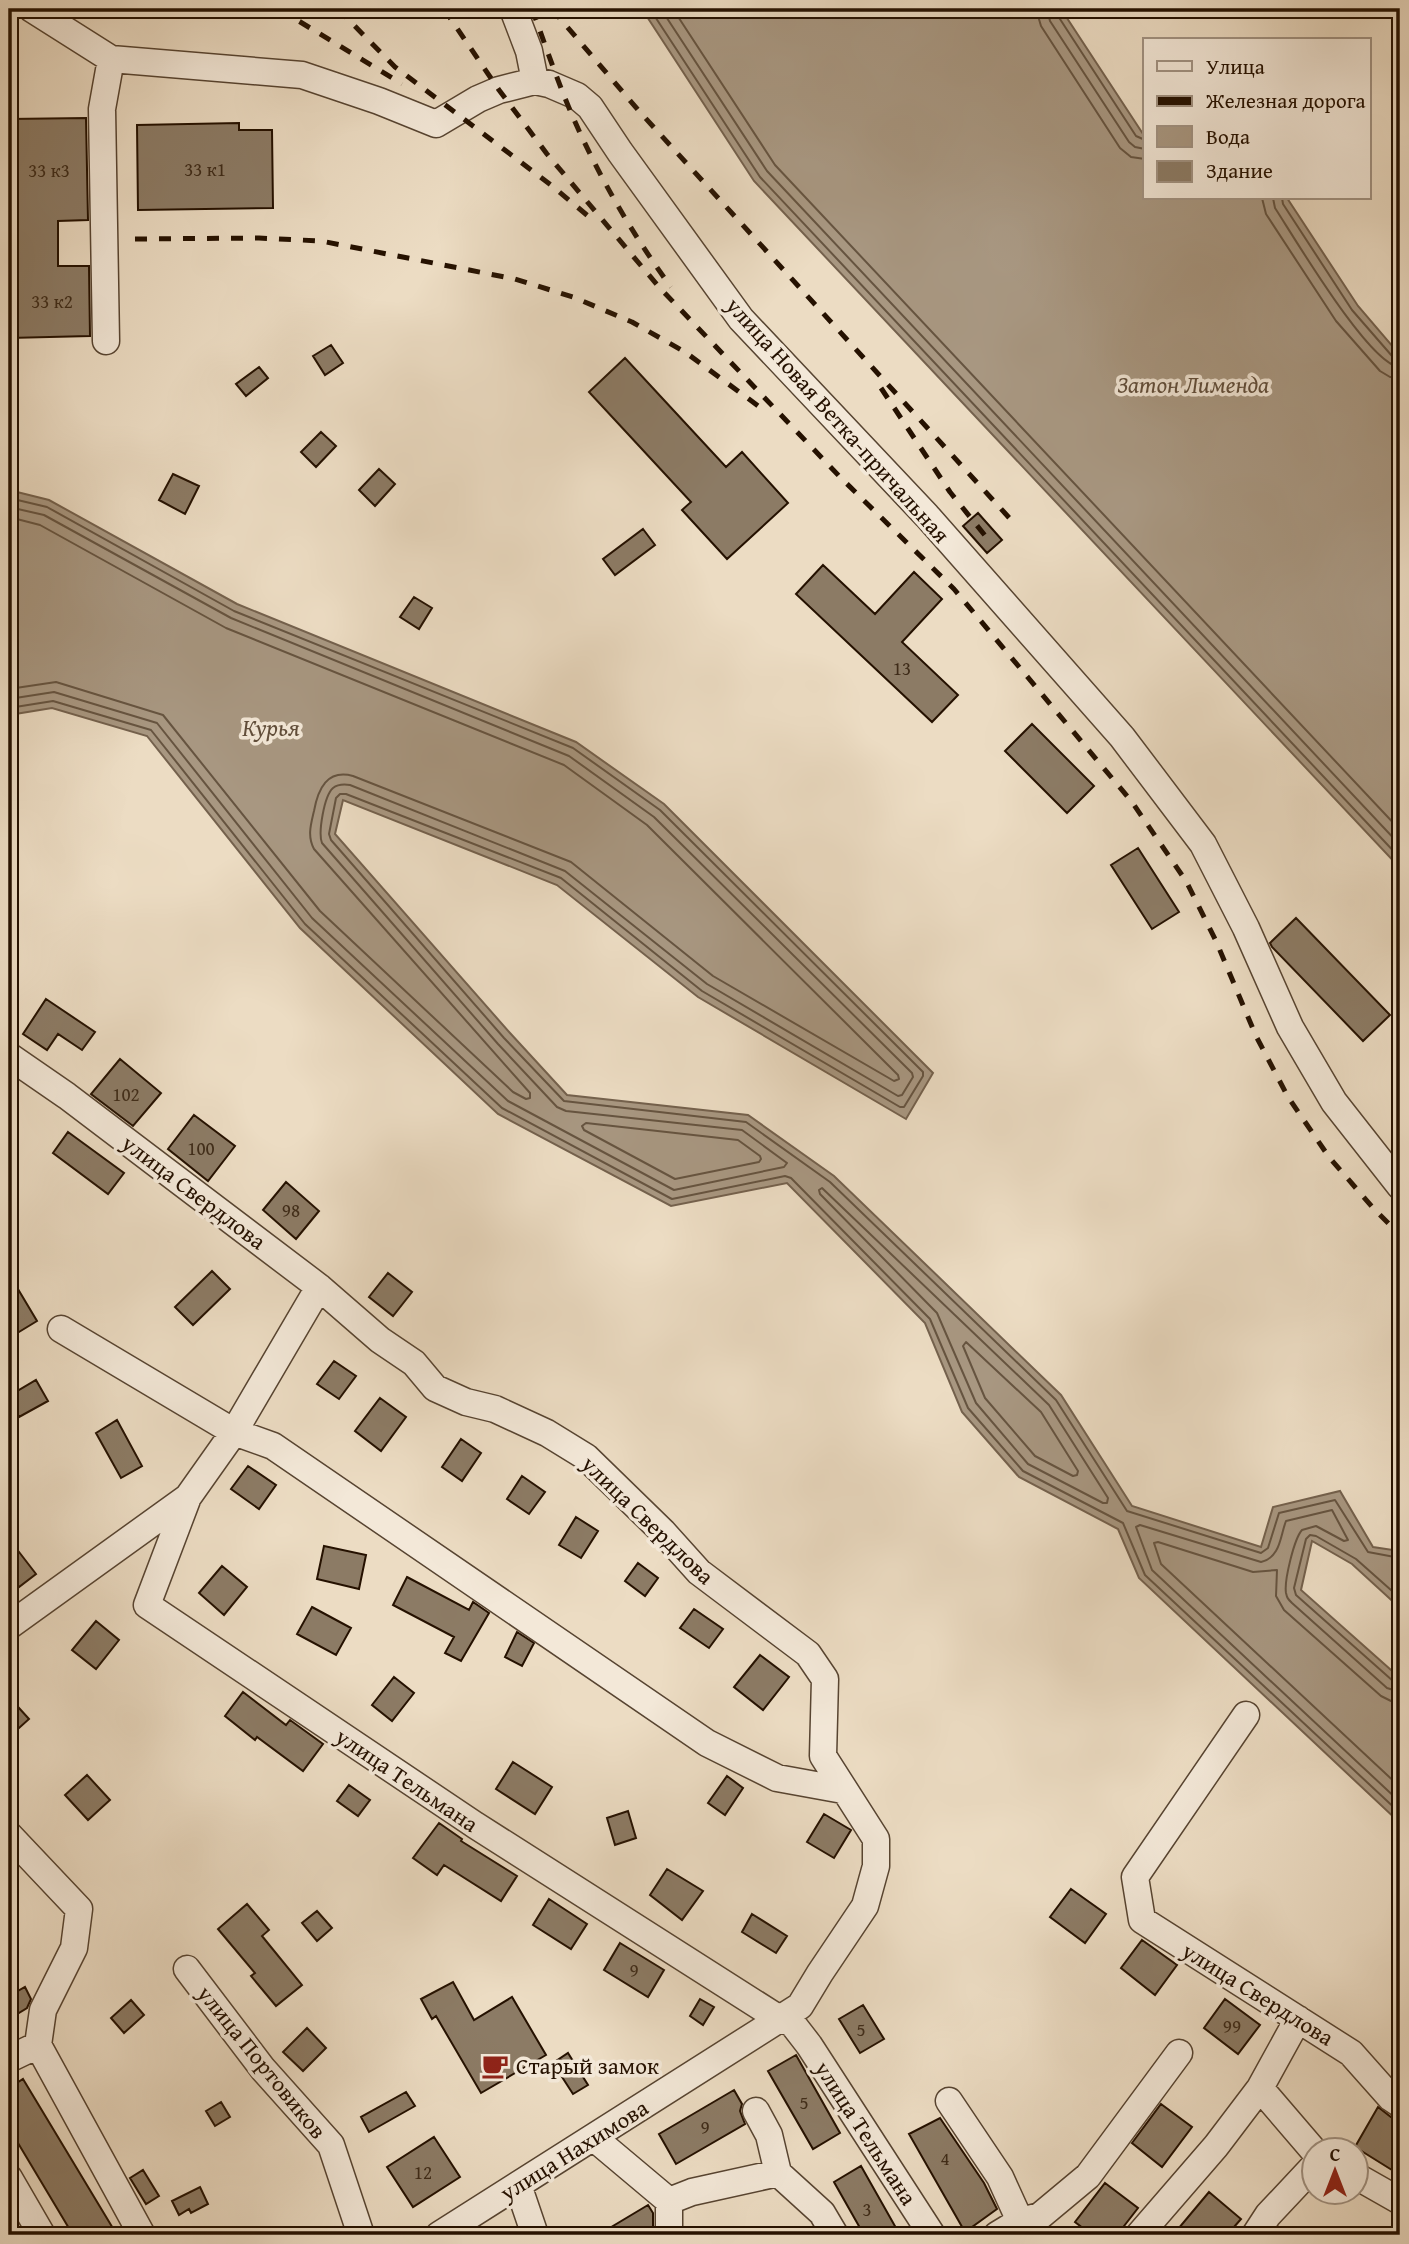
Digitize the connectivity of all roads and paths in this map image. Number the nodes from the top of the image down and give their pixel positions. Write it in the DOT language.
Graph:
graph roads {
  1 [pos="32,9"];
  2 [pos="513,9"];
  3 [pos="111,59"];
  4 [pos="536,81"];
  5 [pos="106,341"];
  6 [pos="9,1056"];
  7 [pos="1400,1186"];
  8 [pos="319,1287"];
  9 [pos="61,1329"];
  10 [pos="234,1432"];
  11 [pos="188,1497"];
  12 [pos="9,1626"];
  13 [pos="1246,1715"];
  14 [pos="843,1790"];
  15 [pos="9,1835"];
  16 [pos="187,1969"];
  17 [pos="779,2018"];
  18 [pos="1298,2019"];
  19 [pos="38,2045"];
  20 [pos="1179,2053"];
  21 [pos="9,2059"];
  22 [pos="1260,2088"];
  23 [pos="949,2101"];
  24 [pos="1400,2104"];
  25 [pos="756,2110"];
  26 [pos="1301,2136"];
  27 [pos="594,2138"];
  28 [pos="778,2173"];
  29 [pos="9,2178"];
  30 [pos="1300,2181"];
  31 [pos="1370,2184"];
  32 [pos="518,2185"];
  33 [pos="1400,2201"];
  34 [pos="668,2202"];
  35 [pos="1020,2221"];
  36 [pos="42,2235"];
  37 [pos="142,2235"];
  38 [pos="361,2235"];
  39 [pos="439,2235"];
  40 [pos="535,2235"];
  41 [pos="669,2235"];
  42 [pos="835,2235"];
  43 [pos="932,2235"];
  44 [pos="997,2235"];
  45 [pos="1139,2235"];
  46 [pos="1255,2235"];
  1 -- 3 [label="street"];
  2 -- 4 [label="street"];
  3 -- 4 [label="street"];
  3 -- 5 [label="street"];
  4 -- 7 [label="street, улица Новая Ветка-причальная"];
  6 -- 8 [label="street, улица Свердлова"];
  8 -- 10 [label="street, улица Тельмана"];
  8 -- 14 [label="street, улица Свердлова"];
  9 -- 10 [label="street"];
  10 -- 11 [label="street, улица Тельмана"];
  10 -- 14 [label="street"];
  11 -- 12 [label="street"];
  11 -- 17 [label="street, улица Тельмана"];
  13 -- 18 [label="street, улица Свердлова"];
  14 -- 17 [label="street, улица Свердлова"];
  15 -- 19 [label="street"];
  16 -- 38 [label="street, улица Портовиков"];
  17 -- 27 [label="street, улица Нахимова"];
  17 -- 43 [label="street, улица Тельмана"];
  18 -- 22 [label="street"];
  18 -- 24 [label="street, улица Свердлова"];
  19 -- 21 [label="street"];
  19 -- 37 [label="street"];
  20 -- 35 [label="street"];
  22 -- 26 [label="street"];
  22 -- 45 [label="street"];
  23 -- 35 [label="street"];
  25 -- 28 [label="street"];
  27 -- 32 [label="street, улица Нахимова"];
  27 -- 34 [label="street"];
  28 -- 34 [label="street"];
  28 -- 42 [label="street"];
  29 -- 36 [label="street"];
  30 -- 46 [label="street"];
  31 -- 33 [label="street"];
  32 -- 39 [label="street, улица Нахимова"];
  32 -- 40 [label="street"];
  34 -- 41 [label="street"];
  35 -- 44 [label="street"];
}
